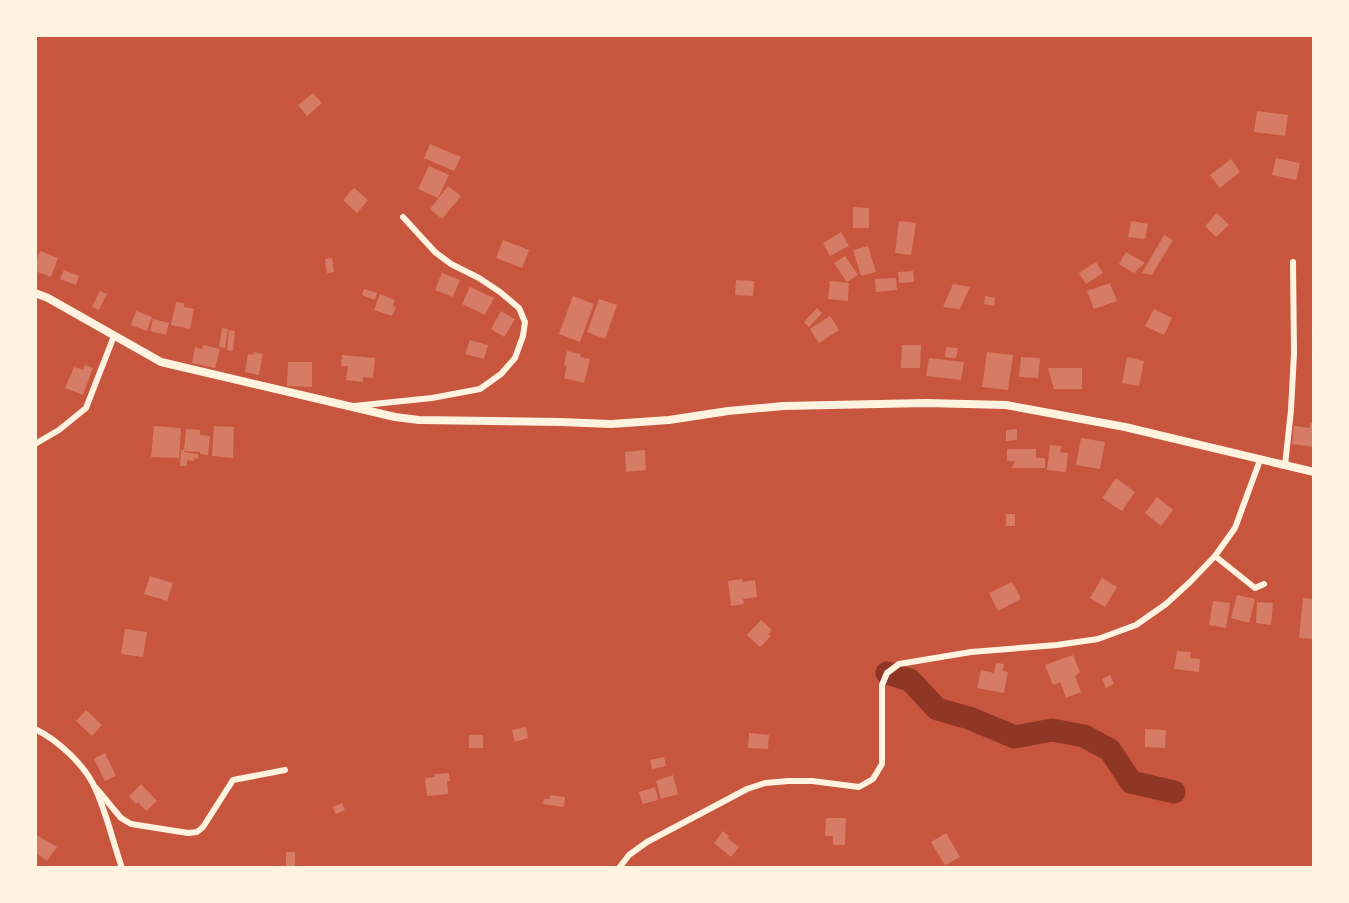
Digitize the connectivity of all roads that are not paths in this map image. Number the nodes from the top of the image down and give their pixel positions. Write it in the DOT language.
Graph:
graph roads {
  1 [pos="403,217"];
  2 [pos="1293,262"];
  3 [pos="35,293"];
  4 [pos="114,336"];
  5 [pos="348,406"];
  6 [pos="35,444"];
  7 [pos="1260,460"];
  8 [pos="1285,465"];
  9 [pos="1314,472"];
  10 [pos="1215,556"];
  11 [pos="1264,584"];
  12 [pos="35,729"];
  13 [pos="285,770"];
  14 [pos="96,788"];
  15 [pos="122,868"];
  16 [pos="619,868"];
  1 -- 5 [label="street"];
  2 -- 8 [label="street"];
  3 -- 4 [label="street"];
  4 -- 5 [label="street"];
  4 -- 6 [label="street"];
  5 -- 7 [label="street"];
  7 -- 8 [label="street"];
  7 -- 10 [label="street"];
  8 -- 9 [label="street"];
  10 -- 11 [label="street"];
  10 -- 16 [label="street"];
  12 -- 14 [label="street"];
  13 -- 14 [label="street"];
  14 -- 15 [label="street"];
}
